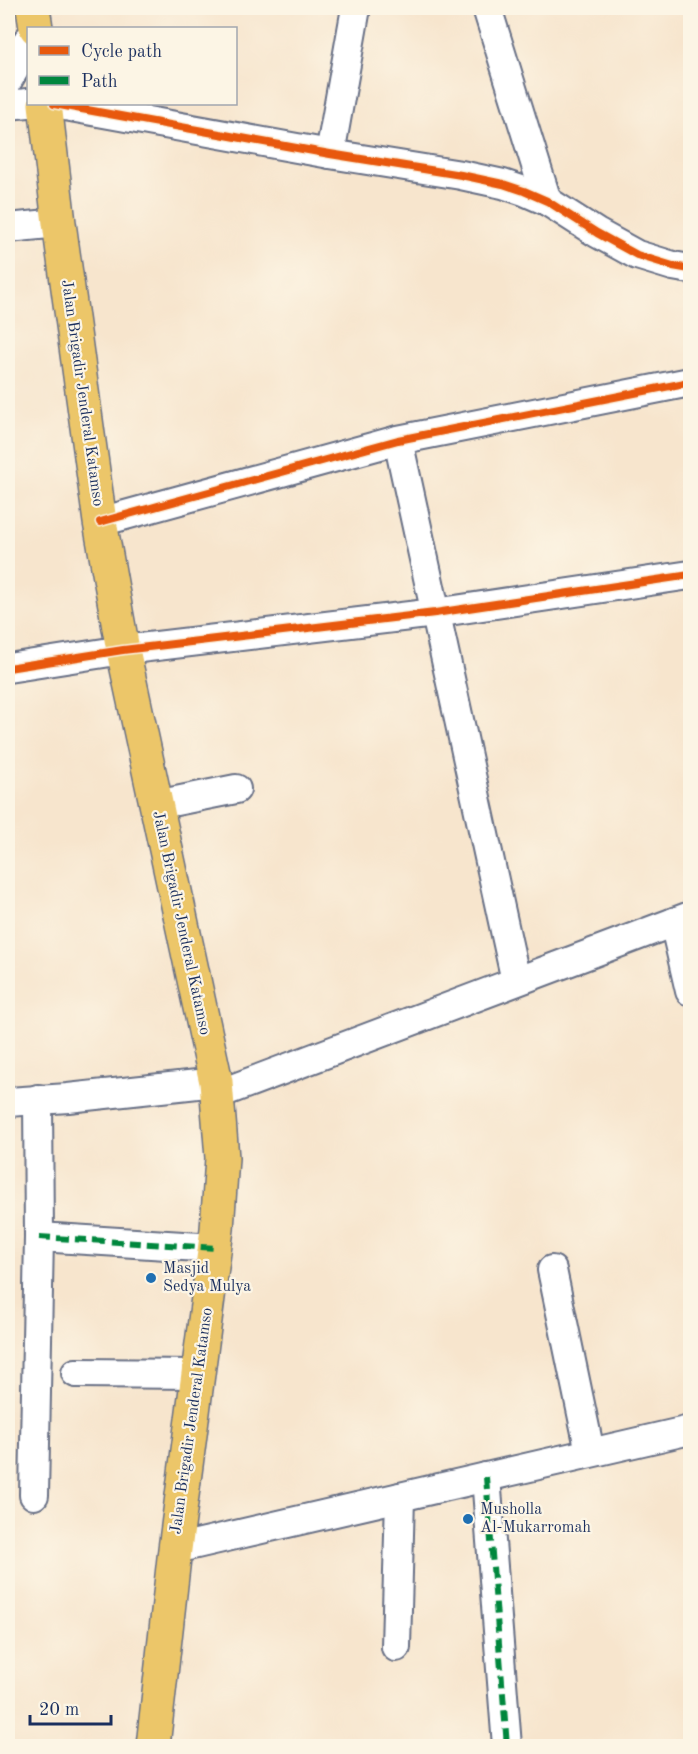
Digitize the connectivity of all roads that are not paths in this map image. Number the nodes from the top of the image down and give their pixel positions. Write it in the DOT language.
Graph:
graph roads {
  1 [pos="356,8"];
  2 [pos="487,8"];
  3 [pos="27,40"];
  4 [pos="8,80"];
  5 [pos="27,103"];
  6 [pos="8,105"];
  7 [pos="45,105"];
  8 [pos="60,105"];
  9 [pos="330,154"];
  10 [pos="547,201"];
  11 [pos="59,223"];
  12 [pos="8,228"];
  13 [pos="690,269"];
  14 [pos="690,382"];
  15 [pos="398,440"];
  16 [pos="100,522"];
  17 [pos="690,575"];
  18 [pos="435,613"];
  19 [pos="123,650"];
  20 [pos="8,668"];
  21 [pos="236,789"];
  22 [pos="156,805"];
  23 [pos="682,919"];
  24 [pos="516,981"];
  25 [pos="690,991"];
  26 [pos="216,1088"];
  27 [pos="38,1099"];
  28 [pos="8,1102"];
  29 [pos="39,1237"];
  30 [pos="215,1248"];
  31 [pos="552,1270"];
  32 [pos="76,1373"];
  33 [pos="198,1374"];
  34 [pos="690,1430"];
  35 [pos="590,1452"];
  36 [pos="486,1477"];
  37 [pos="34,1495"];
  38 [pos="399,1497"];
  39 [pos="175,1549"];
  40 [pos="396,1647"];
  41 [pos="153,1746"];
  42 [pos="507,1746"];
  1 -- 9 [label="street"];
  2 -- 10 [label="street"];
  3 -- 4 [label="street"];
  5 -- 6 [label="street"];
  7 -- 11 [label="main road, Jalan Brigadir Jenderal Katamso"];
  8 -- 9 [label="street"];
  9 -- 10 [label="street"];
  10 -- 13 [label="street"];
  11 -- 12 [label="street"];
  11 -- 16 [label="main road, Jalan Brigadir Jenderal Katamso"];
  14 -- 15 [label="street"];
  15 -- 16 [label="street"];
  15 -- 18 [label="street"];
  16 -- 19 [label="main road, Jalan Brigadir Jenderal Katamso"];
  17 -- 18 [label="street"];
  18 -- 19 [label="street"];
  18 -- 24 [label="street"];
  19 -- 20 [label="street"];
  19 -- 22 [label="main road, Jalan Brigadir Jenderal Katamso"];
  21 -- 22 [label="street"];
  22 -- 26 [label="main road, Jalan Brigadir Jenderal Katamso"];
  23 -- 24 [label="street"];
  23 -- 25 [label="street"];
  24 -- 26 [label="street"];
  26 -- 27 [label="street"];
  26 -- 30 [label="main road, Jalan Brigadir Jenderal Katamso"];
  27 -- 28 [label="street"];
  27 -- 29 [label="street"];
  29 -- 30 [label="street"];
  29 -- 37 [label="street"];
  30 -- 33 [label="main road, Jalan Brigadir Jenderal Katamso"];
  31 -- 35 [label="street"];
  32 -- 33 [label="street"];
  33 -- 39 [label="main road, Jalan Brigadir Jenderal Katamso"];
  34 -- 35 [label="street"];
  35 -- 36 [label="street"];
  36 -- 38 [label="street"];
  36 -- 42 [label="street"];
  38 -- 39 [label="street"];
  38 -- 40 [label="street"];
  39 -- 41 [label="main road, Jalan Brigadir Jenderal Katamso"];
}
